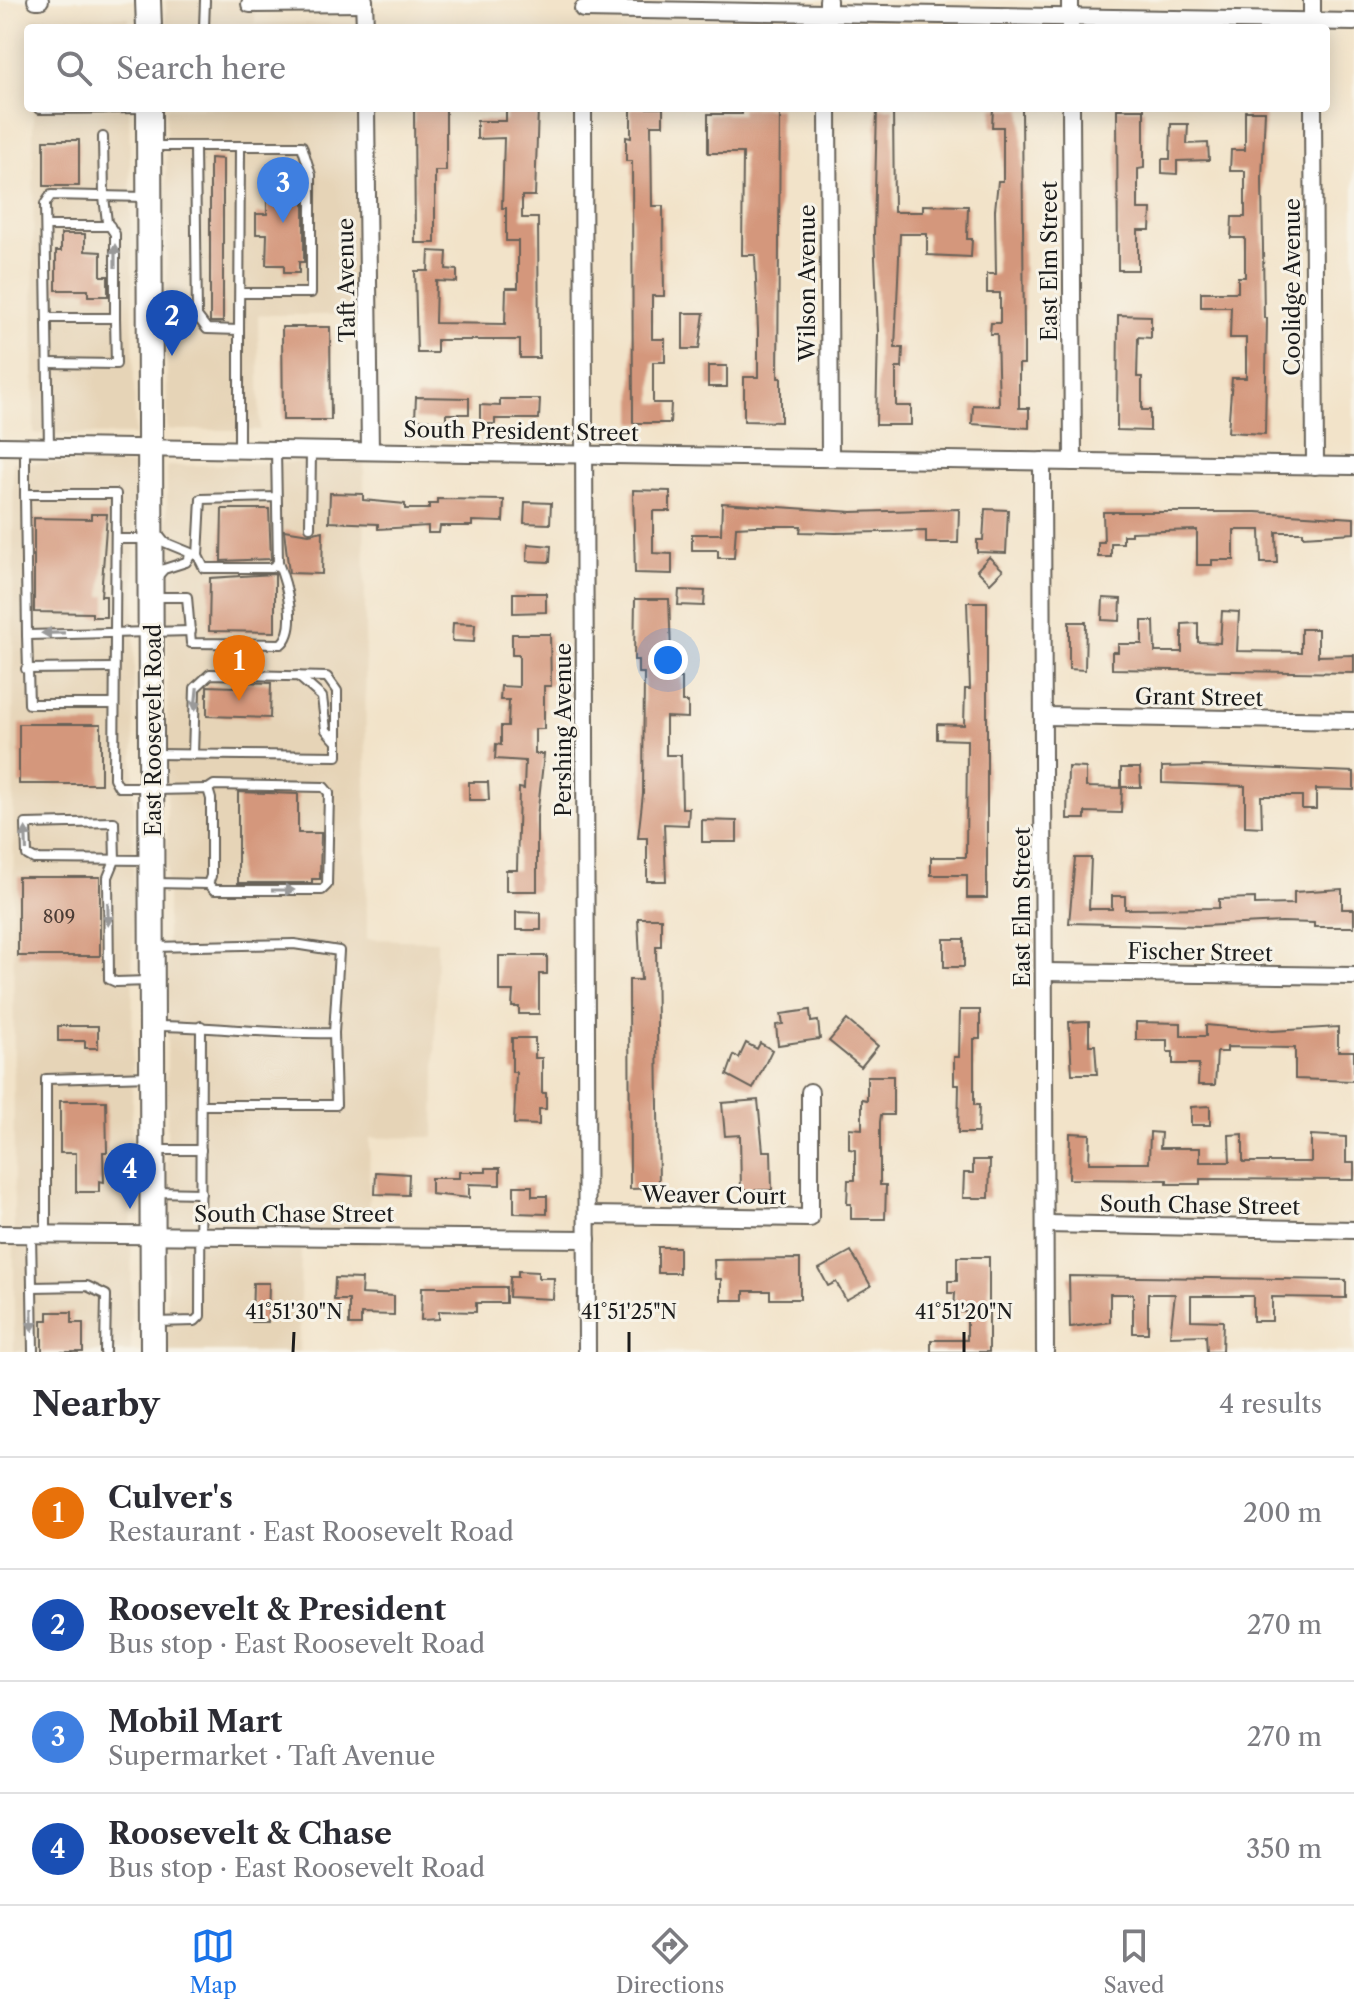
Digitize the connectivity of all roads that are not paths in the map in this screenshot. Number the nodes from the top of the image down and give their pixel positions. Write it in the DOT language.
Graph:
graph roads {
  1 [pos="148,0"];
  2 [pos="205,0"];
  3 [pos="1312,0"];
  4 [pos="250,2"];
  5 [pos="278,2"];
  6 [pos="364,2"];
  7 [pos="583,4"];
  8 [pos="828,14"];
  9 [pos="1070,15"];
  10 [pos="1354,22"];
  11 [pos="149,24"];
  12 [pos="204,24"];
  13 [pos="365,24"];
  14 [pos="1288,24"];
  15 [pos="1312,24"];
  16 [pos="1326,24"];
  17 [pos="149,112"];
  18 [pos="366,112"];
  19 [pos="583,112"];
  20 [pos="828,112"];
  21 [pos="1071,112"];
  22 [pos="1313,112"];
  23 [pos="103,137"];
  24 [pos="150,146"];
  25 [pos="195,146"];
  26 [pos="240,146"];
  27 [pos="104,197"];
  28 [pos="150,197"];
  29 [pos="46,226"];
  30 [pos="110,226"];
  31 [pos="240,293"];
  32 [pos="47,318"];
  33 [pos="115,318"];
  34 [pos="239,330"];
  35 [pos="48,363"];
  36 [pos="0,446"];
  37 [pos="25,446"];
  38 [pos="49,446"];
  39 [pos="151,448"];
  40 [pos="239,449"];
  41 [pos="276,450"];
  42 [pos="311,450"];
  43 [pos="370,451"];
  44 [pos="584,455"];
  45 [pos="830,458"];
  46 [pos="1042,461"];
  47 [pos="1073,462"];
  48 [pos="1315,466"];
  49 [pos="1354,466"];
  50 [pos="25,494"];
  51 [pos="275,497"];
  52 [pos="310,527"];
  53 [pos="152,530"];
  54 [pos="116,539"];
  55 [pos="194,556"];
  56 [pos="278,563"];
  57 [pos="152,592"];
  58 [pos="191,631"];
  59 [pos="114,632"];
  60 [pos="152,632"];
  61 [pos="27,635"];
  62 [pos="114,668"];
  63 [pos="26,669"];
  64 [pos="298,676"];
  65 [pos="113,704"];
  66 [pos="1044,716"];
  67 [pos="1354,721"];
  68 [pos="337,743"];
  69 [pos="153,754"];
  70 [pos="193,755"];
  71 [pos="153,789"];
  72 [pos="208,789"];
  73 [pos="115,860"];
  74 [pos="153,872"];
  75 [pos="208,884"];
  76 [pos="153,947"];
  77 [pos="1044,972"];
  78 [pos="1354,976"];
  79 [pos="153,981"];
  80 [pos="153,1026"];
  81 [pos="201,1026"];
  82 [pos="334,1033"];
  83 [pos="153,1076"];
  84 [pos="810,1092"];
  85 [pos="201,1105"];
  86 [pos="153,1150"];
  87 [pos="201,1150"];
  88 [pos="153,1192"];
  89 [pos="201,1193"];
  90 [pos="587,1215"];
  91 [pos="1045,1224"];
  92 [pos="1354,1230"];
  93 [pos="0,1234"];
  94 [pos="38,1234"];
  95 [pos="153,1235"];
  96 [pos="200,1236"];
  97 [pos="587,1239"];
  98 [pos="32,1287"];
  99 [pos="153,1322"];
  100 [pos="33,1352"];
  101 [pos="105,1352"];
  102 [pos="153,1352"];
  103 [pos="587,1352"];
  104 [pos="1045,1352"];
  1 -- 11 [label="main road"];
  2 -- 12 [label="lane"];
  3 -- 15 [label="street"];
  4 -- 5 [label="street"];
  5 -- 6 [label="street"];
  6 -- 13 [label="street"];
  7 -- 8 [label="street"];
  8 -- 9 [label="street"];
  9 -- 14 [label="street"];
  10 -- 16 [label="street"];
  17 -- 24 [label="main road, East Roosevelt Road"];
  18 -- 43 [label="street, Taft Avenue"];
  19 -- 44 [label="street, Pershing Avenue"];
  20 -- 45 [label="street, Wilson Avenue"];
  21 -- 47 [label="street, East Elm Street"];
  22 -- 48 [label="street, Coolidge Avenue"];
  23 -- 27 [label="lane"];
  24 -- 25 [label="lane"];
  24 -- 28 [label="main road, East Roosevelt Road"];
  25 -- 26 [label="lane"];
  25 -- 34 [label="lane"];
  26 -- 31 [label="lane"];
  26 -- 31 [label="lane"];
  27 -- 28 [label="lane"];
  27 -- 29 [label="lane"];
  27 -- 30 [label="lane"];
  28 -- 39 [label="main road, East Roosevelt Road"];
  29 -- 30 [label="lane"];
  29 -- 32 [label="lane"];
  33 -- 30 [label="lane, one-way"];
  31 -- 34 [label="lane"];
  32 -- 33 [label="lane"];
  32 -- 35 [label="lane"];
  33 -- 35 [label="lane"];
  34 -- 40 [label="lane"];
  35 -- 38 [label="lane"];
  36 -- 37 [label="street, South President Street"];
  37 -- 38 [label="street, South President Street"];
  37 -- 50 [label="lane"];
  38 -- 39 [label="street, South President Street"];
  39 -- 40 [label="street, South President Street"];
  39 -- 53 [label="main road, East Roosevelt Road"];
  40 -- 41 [label="street, South President Street"];
  41 -- 42 [label="street, South President Street"];
  41 -- 51 [label="lane"];
  42 -- 43 [label="street, South President Street"];
  42 -- 52 [label="lane"];
  43 -- 44 [label="street, South President Street"];
  44 -- 45 [label="street, South President Street"];
  44 -- 90 [label="street, Pershing Avenue"];
  45 -- 46 [label="street, South President Street"];
  46 -- 47 [label="street, South President Street"];
  46 -- 66 [label="street, East Elm Street"];
  47 -- 48 [label="street"];
  48 -- 49 [label="street"];
  50 -- 54 [label="lane"];
  50 -- 61 [label="lane"];
  51 -- 55 [label="lane"];
  51 -- 56 [label="lane"];
  53 -- 54 [label="lane"];
  53 -- 55 [label="lane"];
  53 -- 57 [label="main road, East Roosevelt Road"];
  54 -- 59 [label="lane"];
  55 -- 56 [label="lane"];
  55 -- 57 [label="lane"];
  56 -- 58 [label="lane"];
  57 -- 58 [label="lane"];
  57 -- 60 [label="main road, East Roosevelt Road"];
  58 -- 60 [label="lane"];
  59 -- 60 [label="lane"];
  59 -- 61 [label="lane, one-way"];
  59 -- 62 [label="lane"];
  60 -- 69 [label="main road, East Roosevelt Road"];
  61 -- 63 [label="lane"];
  62 -- 63 [label="lane"];
  62 -- 65 [label="lane"];
  63 -- 65 [label="lane"];
  64 -- 68 [label="lane"];
  64 -- 68 [label="lane"];
  64 -- 70 [label="lane, one-way"];
  65 -- 71 [label="lane"];
  66 -- 67 [label="street, Grant Street"];
  66 -- 77 [label="street, East Elm Street"];
  68 -- 70 [label="lane"];
  69 -- 70 [label="lane"];
  69 -- 71 [label="main road, East Roosevelt Road"];
  71 -- 72 [label="lane"];
  71 -- 74 [label="main road, East Roosevelt Road"];
  72 -- 75 [label="lane"];
  75 -- 72 [label="lane, one-way"];
  73 -- 73 [label="lane, one-way"];
  73 -- 74 [label="lane"];
  73 -- 79 [label="lane, one-way"];
  74 -- 75 [label="lane"];
  74 -- 76 [label="main road, East Roosevelt Road"];
  76 -- 79 [label="main road, East Roosevelt Road"];
  76 -- 82 [label="lane"];
  77 -- 78 [label="street, Fischer Street"];
  77 -- 91 [label="street, East Elm Street"];
  79 -- 80 [label="main road, East Roosevelt Road"];
  80 -- 81 [label="lane"];
  80 -- 83 [label="main road, East Roosevelt Road"];
  81 -- 82 [label="lane"];
  81 -- 85 [label="lane"];
  82 -- 85 [label="lane"];
  83 -- 86 [label="main road, East Roosevelt Road"];
  83 -- 94 [label="lane"];
  84 -- 90 [label="street, Weaver Court"];
  85 -- 87 [label="lane"];
  86 -- 87 [label="lane"];
  86 -- 88 [label="main road, East Roosevelt Road"];
  87 -- 89 [label="lane"];
  88 -- 89 [label="lane"];
  88 -- 95 [label="main road, East Roosevelt Road"];
  89 -- 96 [label="lane"];
  90 -- 97 [label="street, Pershing Avenue"];
  91 -- 92 [label="street, South Chase Street"];
  91 -- 104 [label="street, East Elm Street"];
  93 -- 94 [label="street, South Chase Street"];
  94 -- 95 [label="street, South Chase Street"];
  94 -- 98 [label="lane"];
  95 -- 96 [label="street, South Chase Street"];
  95 -- 99 [label="main road, East Roosevelt Road"];
  96 -- 97 [label="street, South Chase Street"];
  96 -- 99 [label="lane"];
  97 -- 103 [label="street, Pershing Avenue"];
  98 -- 100 [label="lane, one-way"];
  98 -- 101 [label="lane"];
  99 -- 102 [label="main road, East Roosevelt Road"];
}
